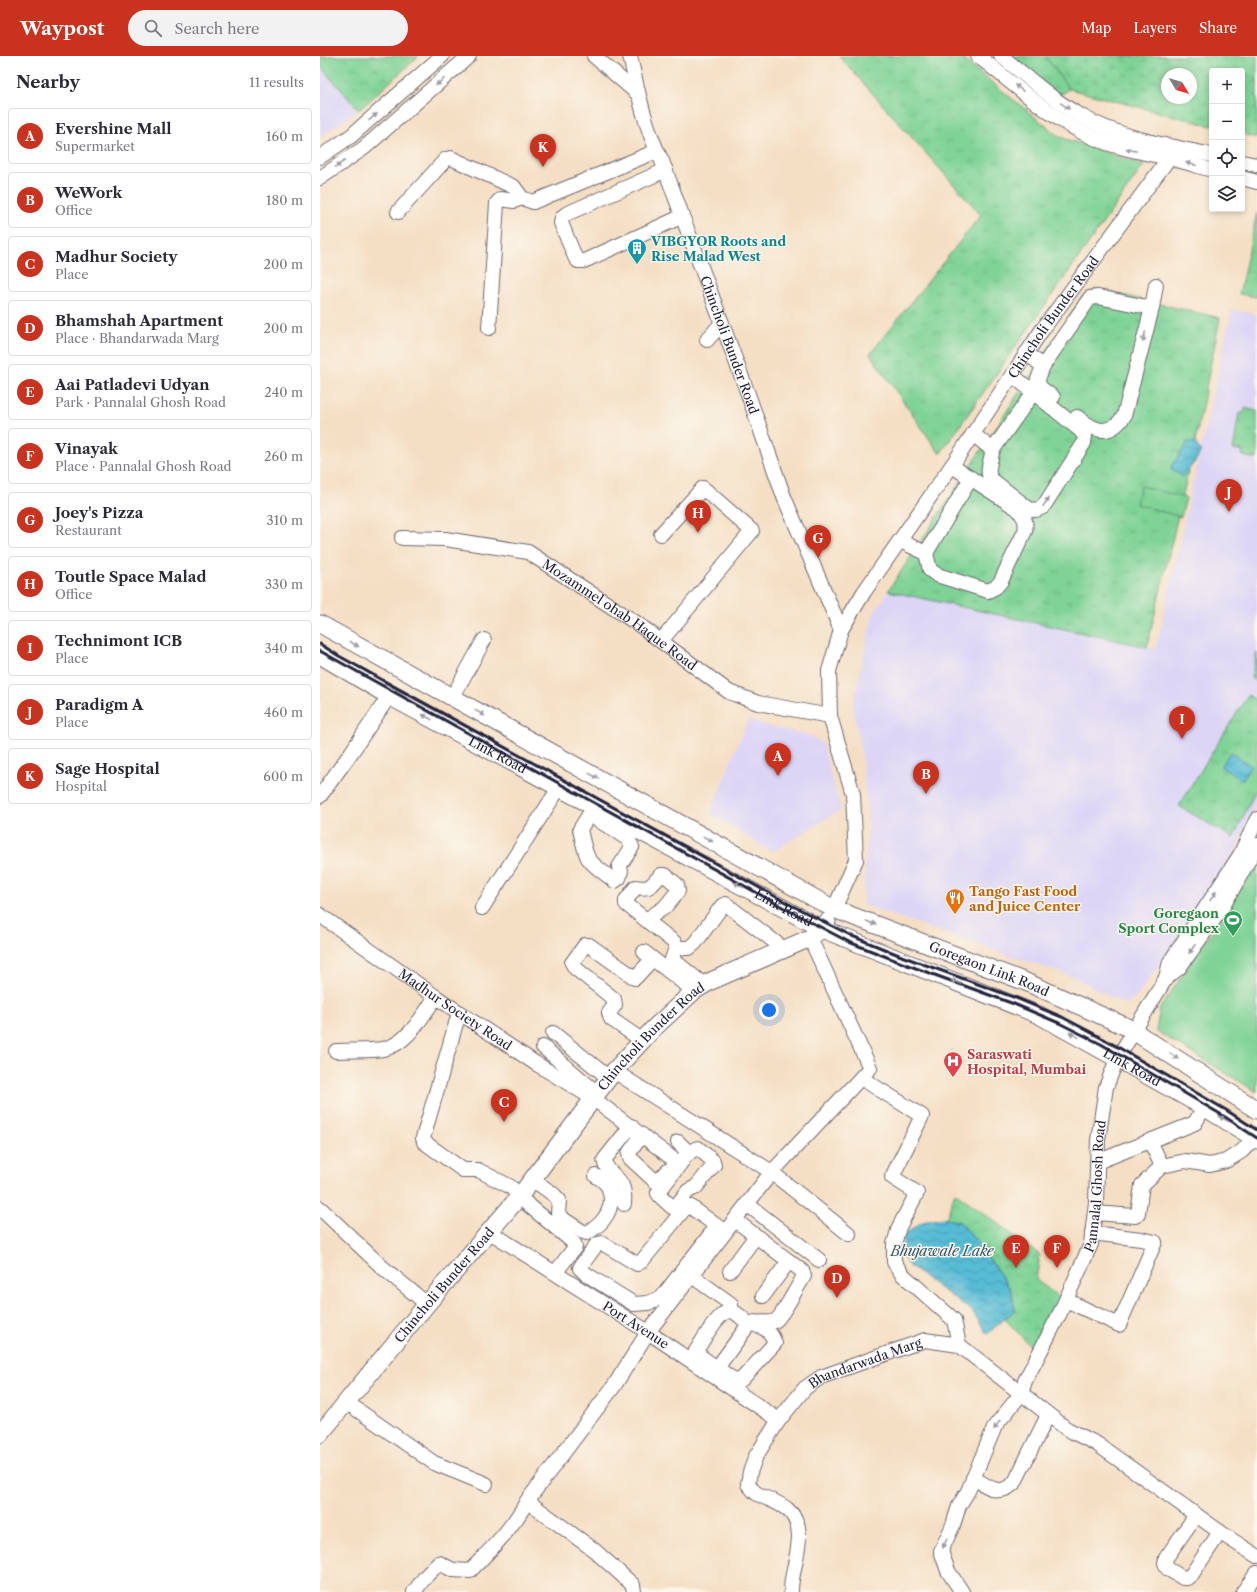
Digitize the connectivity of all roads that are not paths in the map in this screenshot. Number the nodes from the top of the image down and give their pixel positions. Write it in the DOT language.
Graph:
graph roads {
  1 [pos="442,56"];
  2 [pos="469,56"];
  3 [pos="594,56"];
  4 [pos="630,56"];
  5 [pos="978,56"];
  6 [pos="1001,56"];
  7 [pos="638,94"];
  8 [pos="657,151"];
  9 [pos="1172,152"];
  10 [pos="1209,155"];
  11 [pos="320,157"];
  12 [pos="1245,163"];
  13 [pos="1257,166"];
  14 [pos="1209,169"];
  15 [pos="666,170"];
  16 [pos="320,178"];
  17 [pos="1245,179"];
  18 [pos="1257,182"];
  19 [pos="522,198"];
  20 [pos="398,212"];
  21 [pos="683,216"];
  22 [pos="1156,285"];
  23 [pos="1152,308"];
  24 [pos="722,323"];
  25 [pos="489,328"];
  26 [pos="707,340"];
  27 [pos="1026,353"];
  28 [pos="1043,366"];
  29 [pos="1012,375"];
  30 [pos="1033,393"];
  31 [pos="973,434"];
  32 [pos="992,450"];
  33 [pos="952,466"];
  34 [pos="970,478"];
  35 [pos="661,534"];
  36 [pos="402,538"];
  37 [pos="900,541"];
  38 [pos="926,553"];
  39 [pos="320,624"];
  40 [pos="841,630"];
  41 [pos="484,640"];
  42 [pos="661,641"];
  43 [pos="320,654"];
  44 [pos="389,696"];
  45 [pos="452,698"];
  46 [pos="830,716"];
  47 [pos="522,737"];
  48 [pos="506,760"];
  49 [pos="559,788"];
  50 [pos="320,796"];
  51 [pos="591,810"];
  52 [pos="1257,819"];
  53 [pos="631,834"];
  54 [pos="1257,845"];
  55 [pos="482,908"];
  56 [pos="834,909"];
  57 [pos="320,916"];
  58 [pos="646,920"];
  59 [pos="816,934"];
  60 [pos="676,948"];
  61 [pos="784,949"];
  62 [pos="1166,978"];
  63 [pos="699,988"];
  64 [pos="436,997"];
  65 [pos="459,1013"];
  66 [pos="553,1033"];
  67 [pos="1138,1033"];
  68 [pos="643,1040"];
  69 [pos="543,1047"];
  70 [pos="336,1051"];
  71 [pos="1117,1059"];
  72 [pos="612,1075"];
  73 [pos="861,1078"];
  74 [pos="596,1096"];
  75 [pos="1204,1107"];
  76 [pos="1257,1110"];
  77 [pos="636,1130"];
  78 [pos="1256,1139"];
  79 [pos="1150,1141"];
  80 [pos="678,1142"];
  81 [pos="683,1158"];
  82 [pos="1097,1162"];
  83 [pos="1162,1166"];
  84 [pos="772,1172"];
  85 [pos="596,1176"];
  86 [pos="532,1179"];
  87 [pos="519,1197"];
  88 [pos="624,1204"];
  89 [pos="747,1204"];
  90 [pos="320,1208"];
  91 [pos="1095,1213"];
  92 [pos="735,1220"];
  93 [pos="721,1229"];
  94 [pos="490,1232"];
  95 [pos="1092,1233"];
  96 [pos="849,1234"];
  97 [pos="759,1239"];
  98 [pos="785,1258"];
  99 [pos="819,1260"];
  100 [pos="559,1268"];
  101 [pos="586,1274"];
  102 [pos="734,1274"];
  103 [pos="692,1276"];
  104 [pos="577,1287"];
  105 [pos="760,1293"];
  106 [pos="1066,1300"];
  107 [pos="427,1304"];
  108 [pos="634,1304"];
  109 [pos="741,1314"];
  110 [pos="625,1317"];
  111 [pos="648,1332"];
  112 [pos="959,1345"];
  113 [pos="714,1371"];
  114 [pos="1021,1394"];
  115 [pos="346,1402"];
  116 [pos="1048,1415"];
  117 [pos="779,1420"];
  118 [pos="320,1434"];
  119 [pos="973,1478"];
  120 [pos="486,1484"];
  121 [pos="527,1501"];
  122 [pos="1196,1515"];
  123 [pos="1220,1532"];
  124 [pos="1257,1556"];
  125 [pos="1257,1573"];
  126 [pos="414,1592"];
  127 [pos="634,1592"];
  128 [pos="792,1592"];
  129 [pos="962,1592"];
  130 [pos="1243,1592"];
  11 -- 1 [label="street, one-way"];
  2 -- 16 [label="street, one-way"];
  3 -- 7 [label="street"];
  4 -- 7 [label="street, Chincholi Bunder Road"];
  9 -- 5 [label="street, one-way"];
  6 -- 9 [label="street, one-way"];
  7 -- 8 [label="street, Chincholi Bunder Road"];
  8 -- 15 [label="street, Chincholi Bunder Road"];
  8 -- 19 [label="street"];
  9 -- 10 [label="street"];
  14 -- 9 [label="street, one-way"];
  9 -- 27 [label="street, Chincholi Bunder Road"];
  12 -- 13 [label="street"];
  15 -- 21 [label="street, Chincholi Bunder Road"];
  15 -- 21 [label="street"];
  17 -- 18 [label="street"];
  19 -- 20 [label="street"];
  19 -- 25 [label="street"];
  21 -- 24 [label="street, Chincholi Bunder Road"];
  22 -- 23 [label="street"];
  23 -- 28 [label="street"];
  23 -- 28 [label="street, one-way"];
  24 -- 26 [label="street"];
  24 -- 40 [label="street, Chincholi Bunder Road"];
  27 -- 28 [label="street"];
  27 -- 29 [label="street, Chincholi Bunder Road"];
  29 -- 30 [label="street"];
  29 -- 31 [label="street, Chincholi Bunder Road"];
  30 -- 32 [label="street"];
  32 -- 30 [label="street, one-way"];
  31 -- 32 [label="street"];
  31 -- 33 [label="street, Chincholi Bunder Road"];
  33 -- 34 [label="street"];
  33 -- 37 [label="street, Chincholi Bunder Road"];
  34 -- 38 [label="street"];
  34 -- 38 [label="street"];
  35 -- 42 [label="street"];
  36 -- 42 [label="street, Mozammel ohab Haque Road"];
  37 -- 38 [label="street"];
  37 -- 40 [label="street, Chincholi Bunder Road"];
  39 -- 45 [label="main road, Link Road, one-way"];
  40 -- 46 [label="street, Chincholi Bunder Road"];
  41 -- 45 [label="street"];
  42 -- 46 [label="street, Mozammel ohab Haque Road"];
  43 -- 44 [label="main road, Link Road"];
  48 -- 44 [label="main road, Link Road, one-way"];
  44 -- 50 [label="street"];
  45 -- 47 [label="main road, Link Road, one-way"];
  46 -- 56 [label="street, Chincholi Bunder Road"];
  47 -- 48 [label="main road"];
  47 -- 56 [label="main road, Link Road, one-way"];
  48 -- 49 [label="main road, Link Road"];
  49 -- 51 [label="main road, Link Road"];
  49 -- 55 [label="street"];
  51 -- 53 [label="main road, Link Road"];
  51 -- 53 [label="street"];
  62 -- 52 [label="street, one-way"];
  59 -- 53 [label="main road, Link Road, one-way"];
  54 -- 62 [label="street, one-way"];
  56 -- 59 [label="main road, Chincholi Bunder Road"];
  56 -- 67 [label="main road, Goregaon Link Road, one-way"];
  57 -- 64 [label="street, Madhur Society Road"];
  58 -- 60 [label="street"];
  59 -- 61 [label="main road, Chincholi Bunder Road"];
  71 -- 59 [label="main road, Link Road, one-way"];
  59 -- 73 [label="street"];
  60 -- 61 [label="street"];
  60 -- 63 [label="street"];
  61 -- 63 [label="main road, Chincholi Bunder Road"];
  62 -- 67 [label="street, Pannalal Ghosh Road"];
  63 -- 68 [label="main road, Chincholi Bunder Road"];
  63 -- 68 [label="street"];
  64 -- 65 [label="street, Madhur Society Road"];
  64 -- 70 [label="street"];
  65 -- 74 [label="street, Madhur Society Road"];
  65 -- 87 [label="street"];
  66 -- 72 [label="street"];
  67 -- 71 [label="street, Pannalal Ghosh Road"];
  67 -- 76 [label="main road, one-way"];
  68 -- 72 [label="main road, Chincholi Bunder Road"];
  69 -- 74 [label="street"];
  71 -- 75 [label="main road, Link Road"];
  71 -- 82 [label="street, Pannalal Ghosh Road"];
  72 -- 74 [label="main road, Chincholi Bunder Road"];
  72 -- 84 [label="street"];
  73 -- 84 [label="street"];
  73 -- 112 [label="street"];
  74 -- 77 [label="street"];
  74 -- 86 [label="main road, Chincholi Bunder Road"];
  78 -- 75 [label="main road, Link Road, one-way"];
  75 -- 79 [label="street"];
  77 -- 81 [label="street"];
  77 -- 81 [label="street"];
  77 -- 88 [label="street"];
  78 -- 83 [label="street"];
  79 -- 82 [label="street"];
  79 -- 83 [label="street"];
  80 -- 81 [label="street"];
  82 -- 91 [label="street, Pannalal Ghosh Road"];
  83 -- 91 [label="street"];
  84 -- 89 [label="street"];
  84 -- 96 [label="street"];
  85 -- 86 [label="street"];
  86 -- 87 [label="main road, Chincholi Bunder Road"];
  87 -- 94 [label="main road, Chincholi Bunder Road"];
  87 -- 100 [label="street"];
  89 -- 92 [label="street"];
  89 -- 99 [label="street"];
  90 -- 107 [label="street"];
  91 -- 95 [label="street, Pannalal Ghosh Road"];
  92 -- 93 [label="street"];
  92 -- 97 [label="street"];
  93 -- 101 [label="street"];
  93 -- 103 [label="street"];
  93 -- 108 [label="street"];
  94 -- 104 [label="street, Port Avenue"];
  94 -- 107 [label="main road, Chincholi Bunder Road"];
  95 -- 106 [label="street, Pannalal Ghosh Road"];
  95 -- 106 [label="street"];
  97 -- 98 [label="street"];
  97 -- 102 [label="street"];
  98 -- 105 [label="street"];
  98 -- 109 [label="street"];
  101 -- 104 [label="street"];
  101 -- 108 [label="street"];
  103 -- 109 [label="street"];
  103 -- 111 [label="street"];
  104 -- 110 [label="street, Port Avenue"];
  106 -- 114 [label="street, Pannalal Ghosh Road"];
  107 -- 115 [label="main road, Chincholi Bunder Road"];
  108 -- 110 [label="street"];
  109 -- 113 [label="street"];
  109 -- 113 [label="street"];
  109 -- 113 [label="street"];
  110 -- 111 [label="street, Port Avenue"];
  111 -- 113 [label="street, Port Avenue"];
  111 -- 121 [label="street"];
  112 -- 114 [label="street, Bhandarwada Marg"];
  112 -- 117 [label="street, Bhandarwada Marg"];
  113 -- 117 [label="street, Port Avenue"];
  114 -- 116 [label="street, Bhandarwada Marg"];
  114 -- 119 [label="street, Pannalal Ghosh Road, one-way"];
  115 -- 118 [label="main road, Chincholi Bunder Road"];
  115 -- 120 [label="street"];
  116 -- 119 [label="street"];
  116 -- 122 [label="street, Bhandarwada Marg"];
  117 -- 128 [label="street, Bhandarwada Marg"];
  119 -- 129 [label="street, Pannalal Ghosh Road, one-way"];
  121 -- 126 [label="street"];
  121 -- 127 [label="street"];
  122 -- 123 [label="street, Bhandarwada Marg"];
  122 -- 123 [label="street"];
  123 -- 124 [label="street, Bhandarwada Marg"];
  125 -- 130 [label="street"];
}
